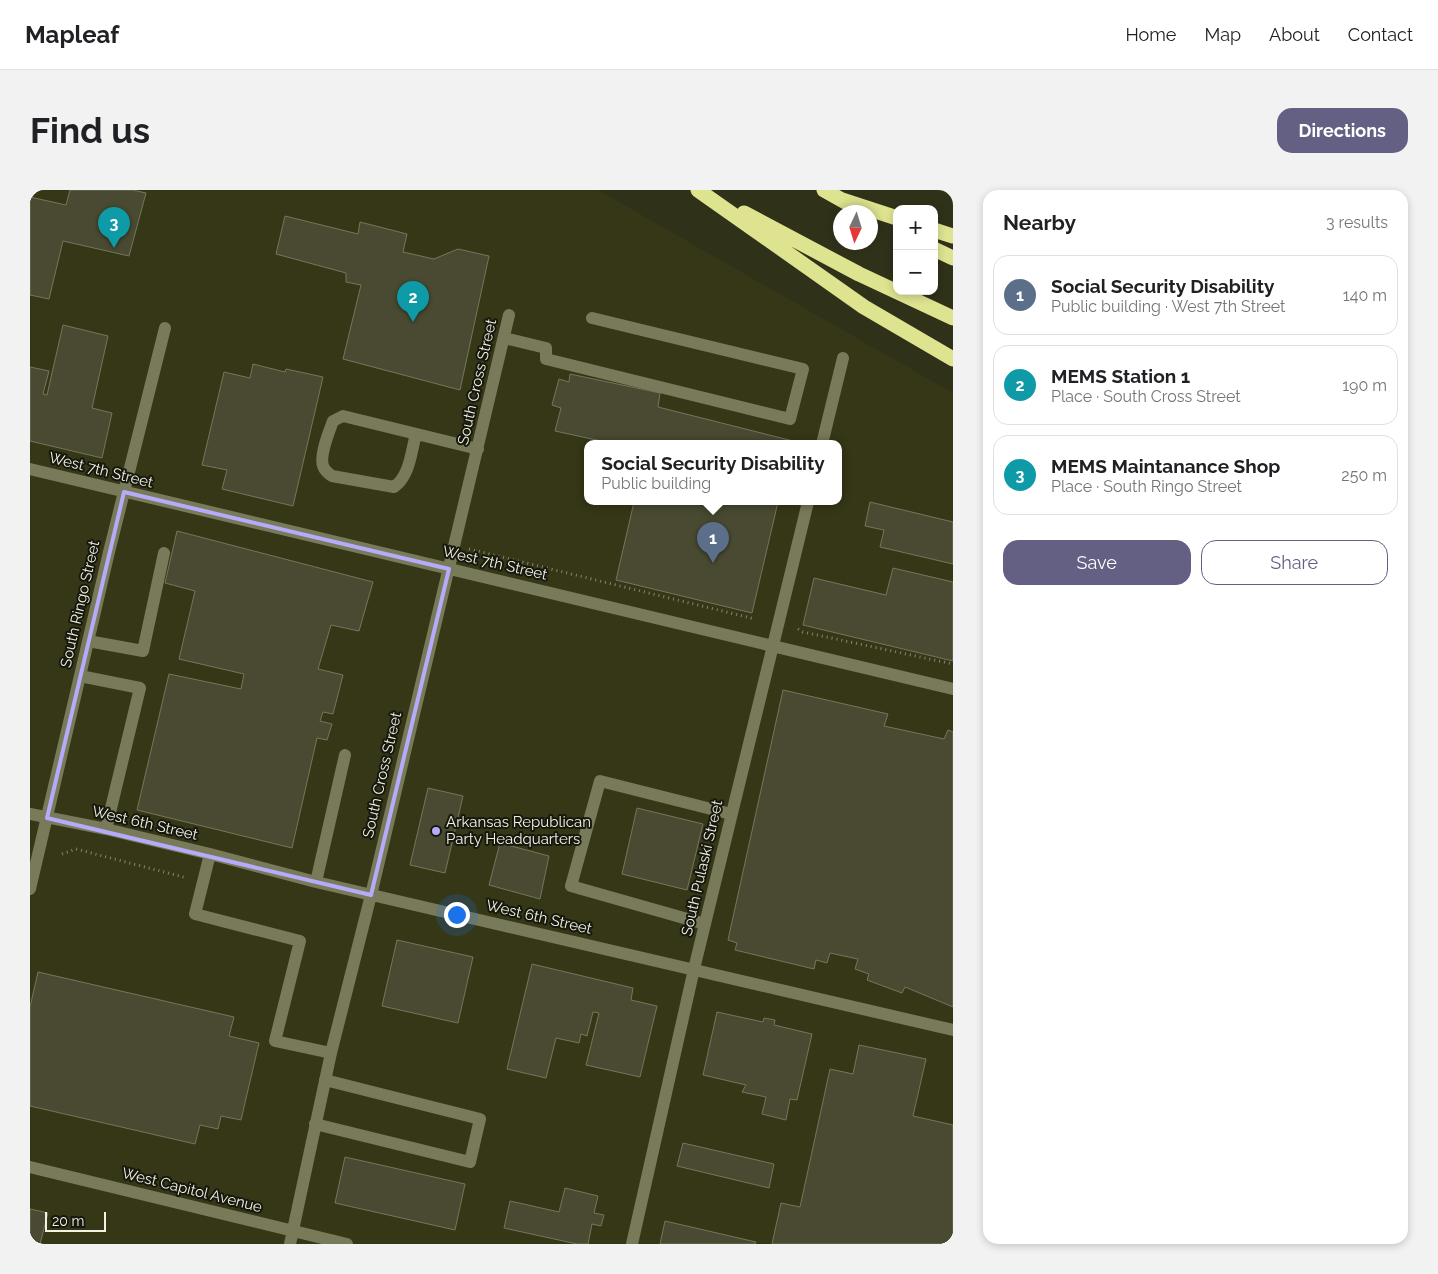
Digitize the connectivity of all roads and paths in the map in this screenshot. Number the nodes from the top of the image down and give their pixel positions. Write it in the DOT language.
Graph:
graph roads {
  1 [pos="698,190"];
  2 [pos="824,190"];
  3 [pos="842,200"];
  4 [pos="852,205"];
  5 [pos="893,217"];
  6 [pos="878,219"];
  7 [pos="893,227"];
  8 [pos="938,231"];
  9 [pos="953,236"];
  10 [pos="936,250"];
  11 [pos="953,258"];
  12 [pos="509,315"];
  13 [pos="592,318"];
  14 [pos="953,318"];
  15 [pos="165,328"];
  16 [pos="504,338"];
  17 [pos="843,358"];
  18 [pos="953,360"];
  19 [pos="416,434"];
  20 [pos="823,440"];
  21 [pos="478,449"];
  22 [pos="30,469"];
  23 [pos="124,492"];
  24 [pos="807,505"];
  25 [pos="467,549"];
  26 [pos="164,553"];
  27 [pos="449,569"];
  28 [pos="755,619"];
  29 [pos="798,629"];
  30 [pos="88,641"];
  31 [pos="772,646"];
  32 [pos="953,664"];
  33 [pos="80,676"];
  34 [pos="953,689"];
  35 [pos="345,755"];
  36 [pos="30,814"];
  37 [pos="731,814"];
  38 [pos="47,818"];
  39 [pos="106,829"];
  40 [pos="62,854"];
  41 [pos="210,854"];
  42 [pos="203,882"];
  43 [pos="316,882"];
  44 [pos="30,889"];
  45 [pos="370,895"];
  46 [pos="705,924"];
  47 [pos="694,969"];
  48 [pos="953,1030"];
  49 [pos="331,1053"];
  50 [pos="325,1080"];
  51 [pos="315,1124"];
  52 [pos="30,1167"];
  53 [pos="292,1231"];
  54 [pos="290,1244"];
  55 [pos="348,1244"];
  56 [pos="632,1244"];
  1 -- 14 [label="highway"];
  1 -- 18 [label="highway"];
  2 -- 3 [label="highway"];
  3 -- 4 [label="highway"];
  3 -- 5 [label="highway"];
  6 -- 7 [label="highway"];
  8 -- 9 [label="highway"];
  10 -- 11 [label="highway"];
  12 -- 16 [label="street, South Cross Street"];
  13 -- 16 [label="street"];
  15 -- 23 [label="street, South Ringo Street"];
  16 -- 21 [label="street, South Cross Street"];
  17 -- 20 [label="street"];
  19 -- 19 [label="street"];
  19 -- 21 [label="street"];
  21 -- 27 [label="street, South Cross Street"];
  22 -- 23 [label="street, West 7th Street"];
  23 -- 27 [label="street, West 7th Street"];
  23 -- 30 [label="street, South Ringo Street"];
  24 -- 31 [label="street, South Pulaski Street"];
  25 -- 28 [label="path"];
  26 -- 30 [label="street"];
  27 -- 31 [label="street, West 7th Street"];
  27 -- 45 [label="street, South Cross Street"];
  29 -- 32 [label="path"];
  30 -- 33 [label="street, South Ringo Street"];
  31 -- 34 [label="street, West 7th Street"];
  31 -- 37 [label="street, South Pulaski Street"];
  33 -- 38 [label="street, South Ringo Street"];
  33 -- 39 [label="street"];
  35 -- 43 [label="street"];
  36 -- 38 [label="street, West 6th Street"];
  37 -- 46 [label="street, South Pulaski Street"];
  37 -- 46 [label="street"];
  38 -- 39 [label="street, West 6th Street"];
  38 -- 44 [label="street, South Ringo Street"];
  39 -- 41 [label="street, West 6th Street"];
  40 -- 42 [label="path"];
  41 -- 42 [label="street"];
  41 -- 43 [label="street, West 6th Street"];
  42 -- 49 [label="street"];
  43 -- 45 [label="street, West 6th Street"];
  45 -- 47 [label="street, West 6th Street"];
  45 -- 49 [label="street, South Cross Street"];
  46 -- 47 [label="street, South Pulaski Street"];
  47 -- 48 [label="street, West 6th Street"];
  47 -- 56 [label="street, South Pulaski Street"];
  49 -- 50 [label="street, South Cross Street"];
  50 -- 51 [label="street, South Cross Street"];
  50 -- 51 [label="street"];
  51 -- 53 [label="street, South Cross Street"];
  52 -- 53 [label="street, West Capitol Avenue"];
  53 -- 54 [label="street, South Cross Street"];
  53 -- 55 [label="street, West Capitol Avenue"];
}
